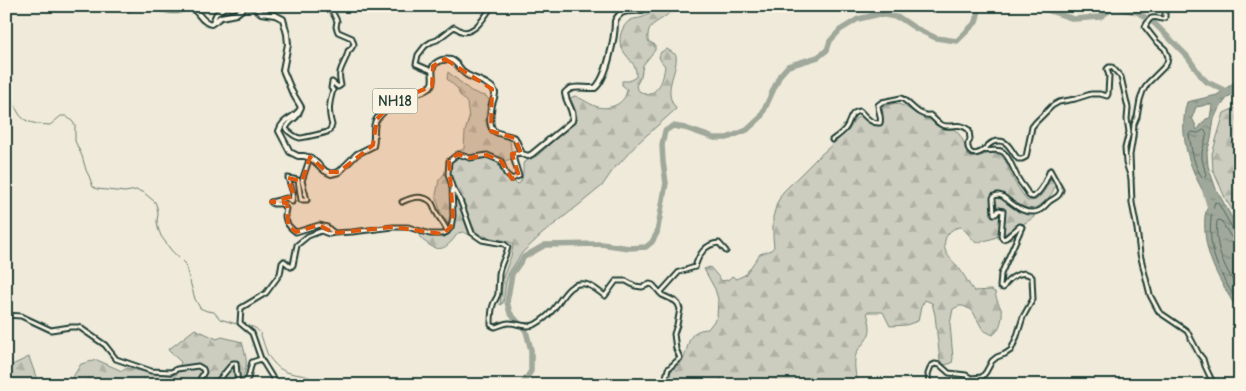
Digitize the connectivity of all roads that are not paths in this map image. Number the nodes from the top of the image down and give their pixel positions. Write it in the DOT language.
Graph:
graph roads {
  1 [pos="116,6"];
  2 [pos="135,6"];
  3 [pos="150,6"];
  4 [pos="237,6"];
  5 [pos="328,6"];
  6 [pos="492,6"];
  7 [pos="650,6"];
  8 [pos="1165,6"];
  9 [pos="211,24"];
  10 [pos="432,71"];
  11 [pos="299,112"];
  12 [pos="832,140"];
  13 [pos="984,150"];
  14 [pos="521,153"];
  15 [pos="310,157"];
  16 [pos="1131,178"];
  17 [pos="452,186"];
  18 [pos="402,202"];
  19 [pos="447,232"];
  20 [pos="334,233"];
  21 [pos="726,251"];
  22 [pos="660,293"];
  23 [pos="6,315"];
  24 [pos="261,359"];
  25 [pos="238,385"];
  26 [pos="242,385"];
  27 [pos="278,385"];
  28 [pos="664,385"];
  29 [pos="929,385"];
  30 [pos="1214,385"];
  1 -- 2 [label="main road"];
  3 -- 9 [label="main road"];
  4 -- 9 [label="street"];
  5 -- 11 [label="street"];
  6 -- 10 [label="street"];
  7 -- 14 [label="main road"];
  8 -- 16 [label="street"];
  9 -- 11 [label="main road"];
  10 -- 14 [label="main road, NH18"];
  10 -- 15 [label="main road, NH18"];
  11 -- 15 [label="main road, NH18"];
  12 -- 13 [label="street"];
  13 -- 16 [label="street"];
  13 -- 29 [label="street"];
  14 -- 17 [label="street"];
  15 -- 20 [label="street"];
  16 -- 30 [label="street"];
  17 -- 19 [label="street"];
  17 -- 22 [label="street"];
  18 -- 19 [label="street"];
  19 -- 20 [label="street"];
  20 -- 24 [label="street"];
  21 -- 22 [label="street"];
  22 -- 28 [label="street"];
  23 -- 25 [label="street"];
  24 -- 26 [label="street"];
  24 -- 27 [label="street"];
}
